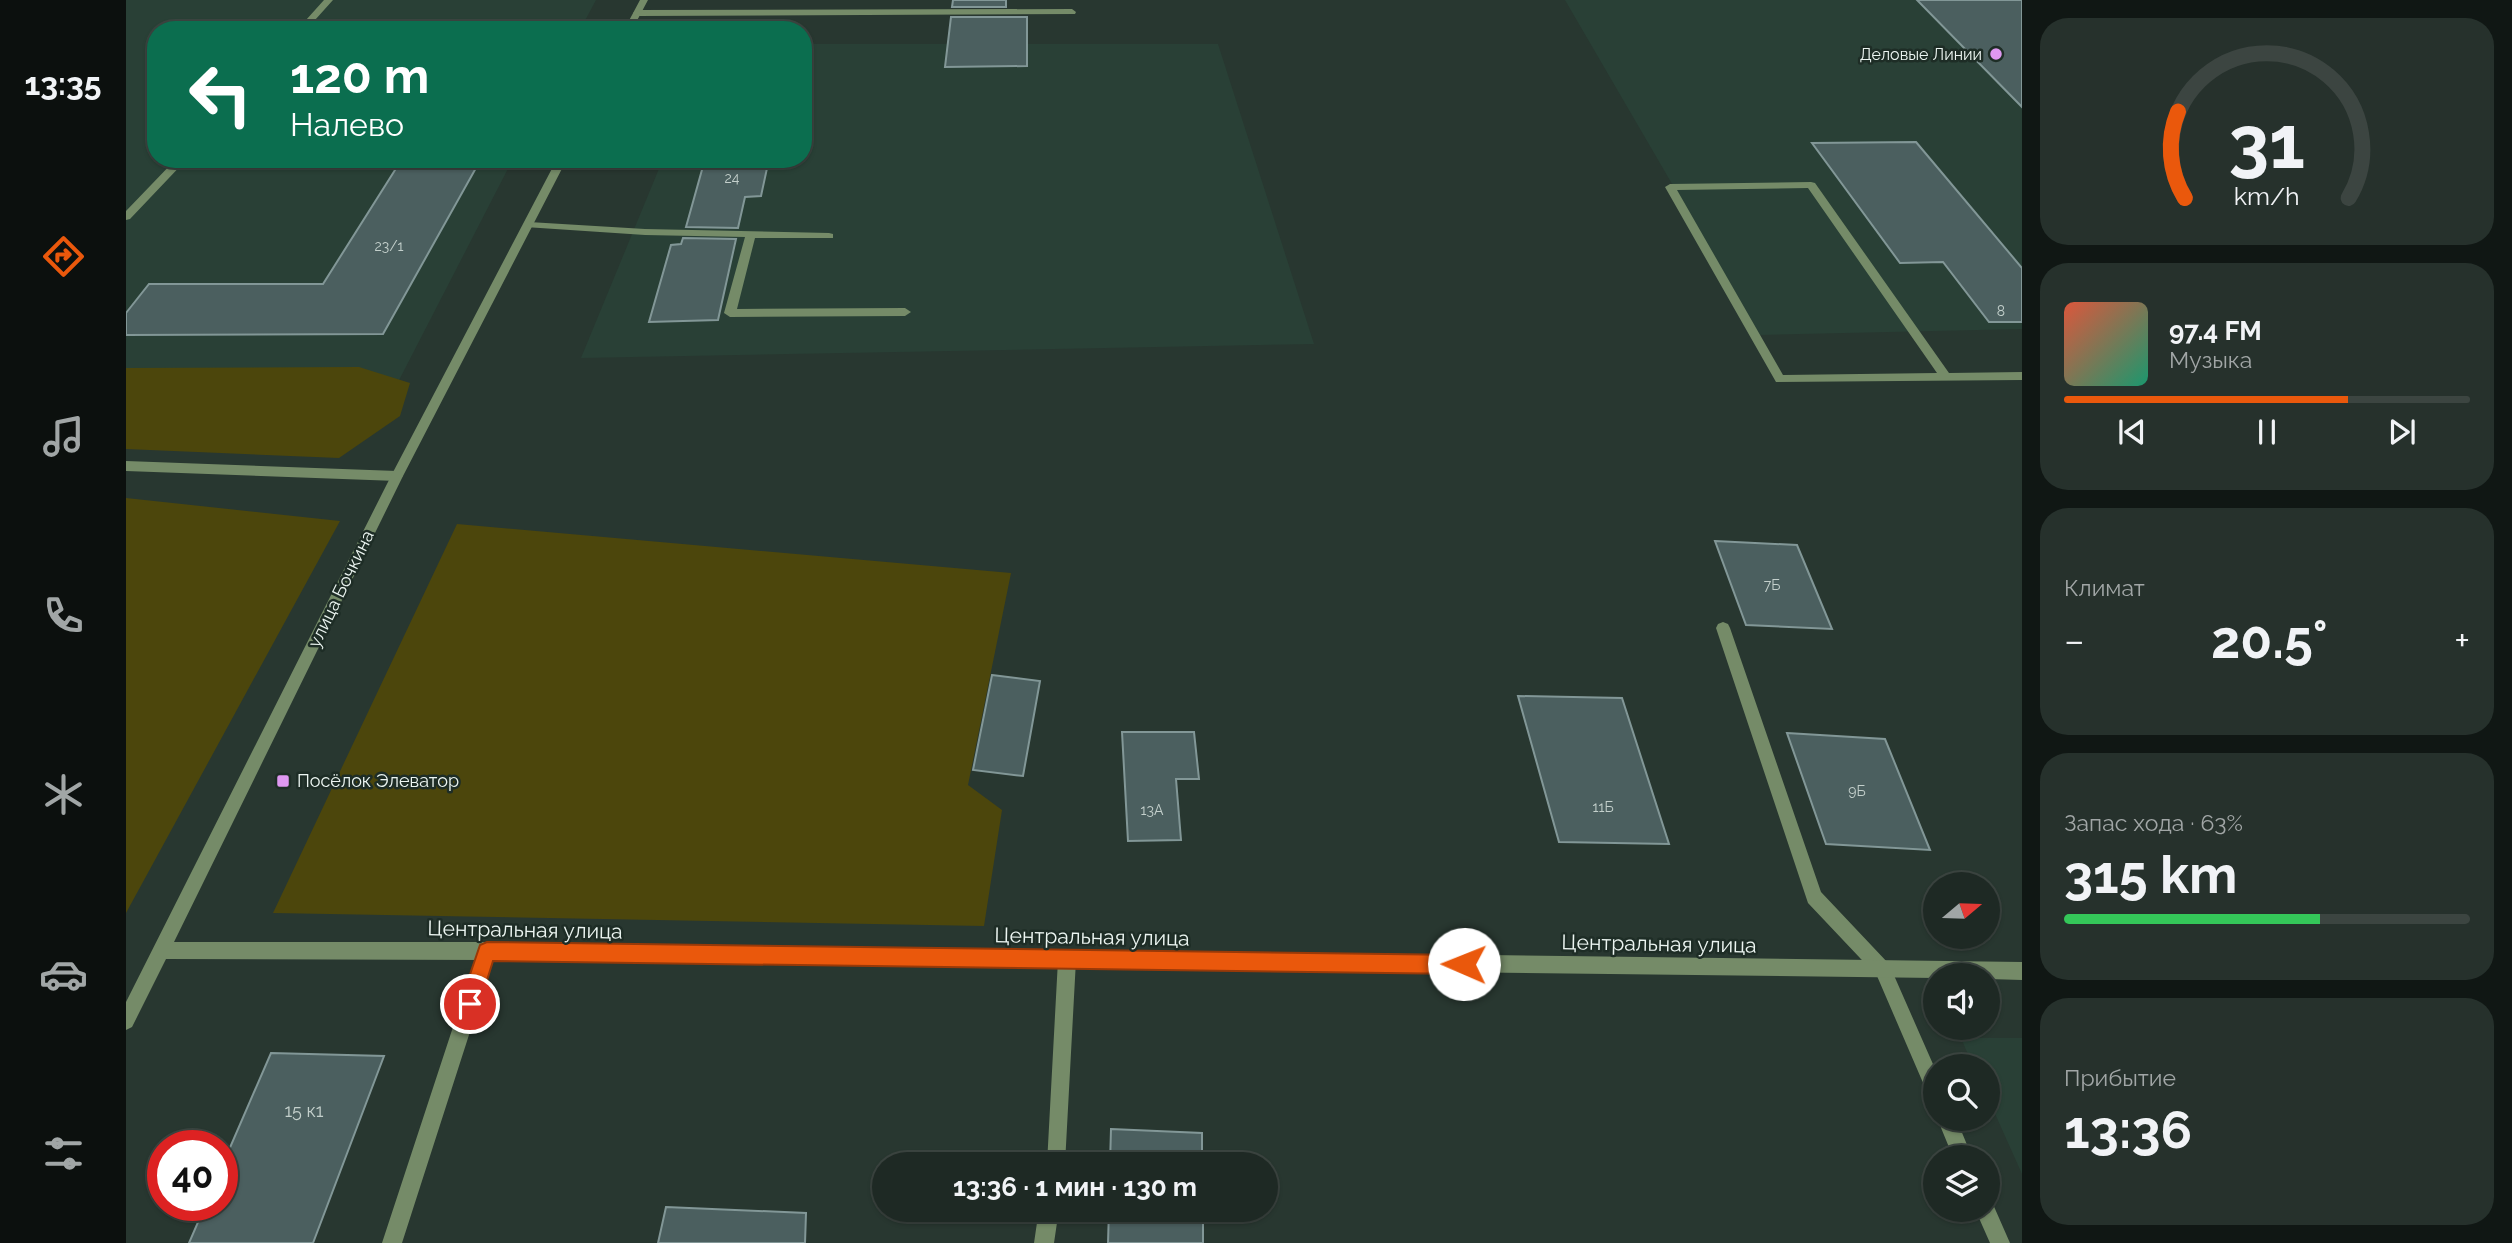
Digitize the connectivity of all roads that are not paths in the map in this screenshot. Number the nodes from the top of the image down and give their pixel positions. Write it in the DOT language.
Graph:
graph roads {
  1 [pos="329,0"];
  2 [pos="644,0"];
  3 [pos="1072,12"];
  4 [pos="637,13"];
  5 [pos="309,21"];
  6 [pos="633,21"];
  7 [pos="173,168"];
  8 [pos="558,168"];
  9 [pos="126,217"];
  10 [pos="529,225"];
  11 [pos="751,234"];
  12 [pos="830,236"];
  13 [pos="905,312"];
  14 [pos="2022,376"];
  15 [pos="1946,377"];
  16 [pos="126,466"];
  17 [pos="397,476"];
  18 [pos="1723,628"];
  19 [pos="162,950"];
  20 [pos="487,951"];
  21 [pos="1067,960"];
  22 [pos="1883,970"];
  23 [pos="2022,971"];
  24 [pos="126,1021"];
  25 [pos="1923,1063"];
  26 [pos="1057,1152"];
  27 [pos="1047,1222"];
  28 [pos="1991,1222"];
  29 [pos="392,1243"];
  30 [pos="1044,1243"];
  31 [pos="2000,1243"];
  1 -- 5 [label="street"];
  2 -- 4 [label="street"];
  3 -- 4 [label="street"];
  4 -- 6 [label="street"];
  7 -- 9 [label="street"];
  8 -- 10 [label="street, улица Бочкина"];
  10 -- 11 [label="street"];
  10 -- 17 [label="street, улица Бочкина"];
  11 -- 12 [label="street"];
  11 -- 13 [label="street"];
  14 -- 15 [label="street"];
  15 -- 15 [label="street"];
  16 -- 17 [label="street"];
  17 -- 19 [label="street, улица Бочкина"];
  18 -- 22 [label="street"];
  19 -- 20 [label="street, Центральная улица"];
  19 -- 24 [label="street, улица Бочкина"];
  20 -- 21 [label="street, Центральная улица"];
  20 -- 29 [label="street"];
  21 -- 22 [label="street, Центральная улица"];
  21 -- 26 [label="street"];
  22 -- 23 [label="street, Центральная улица"];
  22 -- 25 [label="street"];
  27 -- 30 [label="street"];
  28 -- 31 [label="street"];
}
